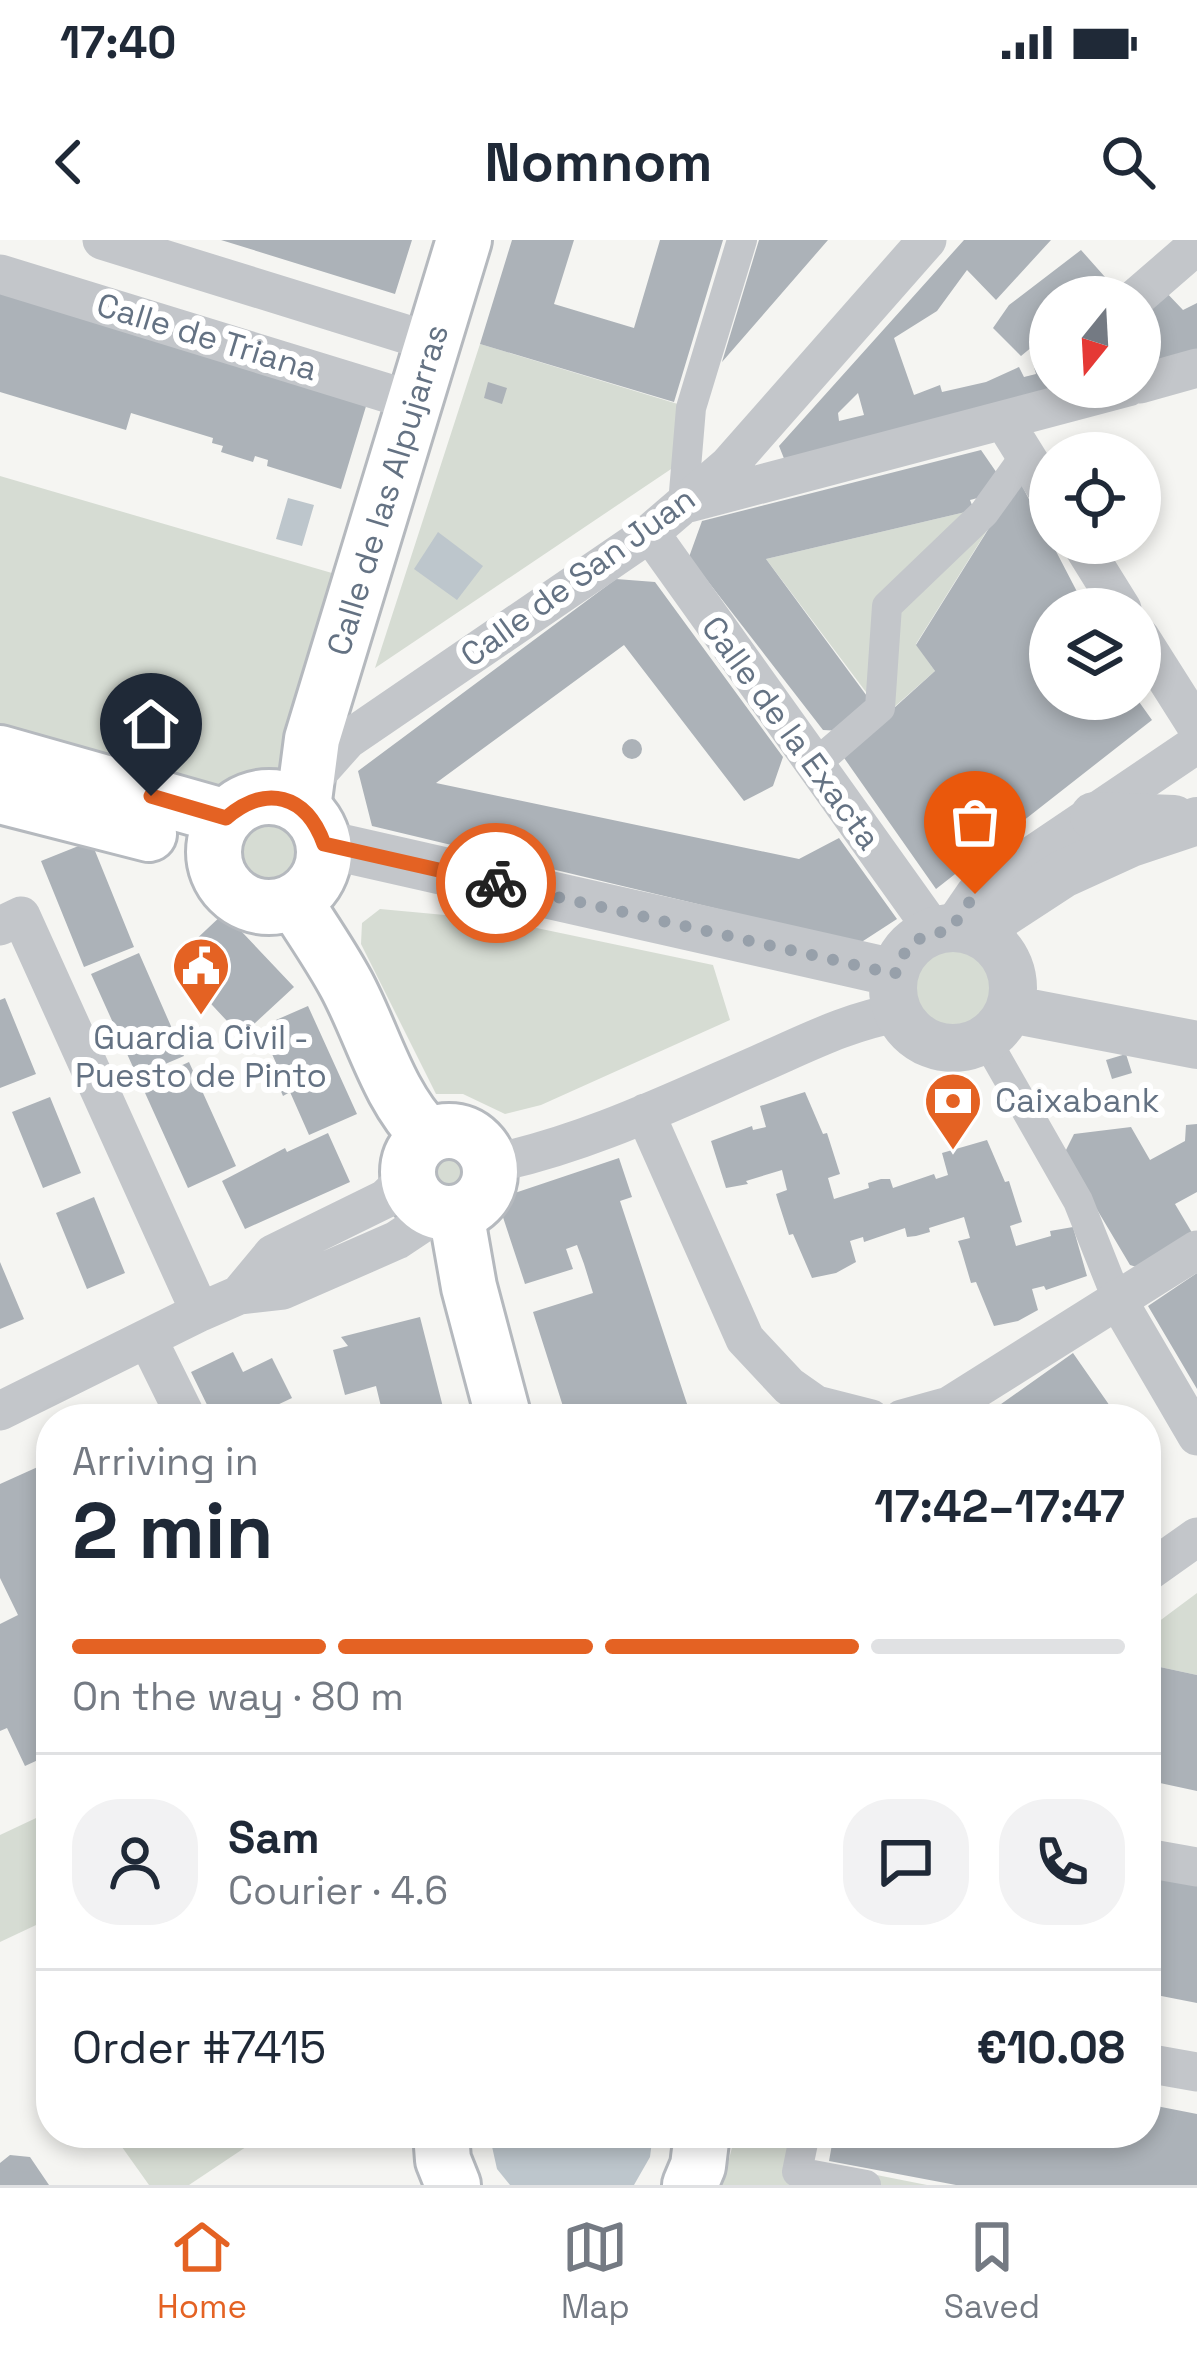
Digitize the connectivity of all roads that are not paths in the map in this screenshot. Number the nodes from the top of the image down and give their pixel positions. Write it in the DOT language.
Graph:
graph roads {
  1 [pos="102,240"];
  2 [pos="464,240"];
  3 [pos="742,240"];
  4 [pos="927,240"];
  5 [pos="1197,245"];
  6 [pos="0,274"];
  7 [pos="1161,276"];
  8 [pos="431,342"];
  9 [pos="1197,368"];
  10 [pos="1161,378"];
  11 [pos="413,400"];
  12 [pos="1047,408"];
  13 [pos="1004,421"];
  14 [pos="1025,456"];
  15 [pos="1029,462"];
  16 [pos="683,504"];
  17 [pos="650,533"];
  18 [pos="1161,670"];
  19 [pos="1197,727"];
  20 [pos="1197,744"];
  21 [pos="0,753"];
  22 [pos="813,766"];
  23 [pos="0,796"];
  24 [pos="279,806"];
  25 [pos="1094,816"];
  26 [pos="1197,821"];
  27 [pos="295,902"];
  28 [pos="11,921"];
  29 [pos="953,931"];
  30 [pos="896,993"];
  31 [pos="998,1023"];
  32 [pos="1197,1045"];
  33 [pos="646,1113"];
  34 [pos="490,1164"];
  35 [pos="432,1185"];
  36 [pos="1197,1250"];
  37 [pos="1117,1299"];
  38 [pos="200,1312"];
  39 [pos="148,1340"];
  40 [pos="180,1404"];
  41 [pos="500,1404"];
  42 [pos="815,1404"];
  43 [pos="952,1404"];
  44 [pos="0,1411"];
  45 [pos="1197,1436"];
  46 [pos="1197,1537"];
  47 [pos="1161,1563"];
  48 [pos="1161,1861"];
  49 [pos="1197,1868"];
  50 [pos="1161,2065"];
  51 [pos="1197,2072"];
  52 [pos="700,2148"];
  53 [pos="802,2148"];
  54 [pos="690,2185"];
  55 [pos="866,2185"];
  1 -- 8 [label="street, Calle de Triana"];
  2 -- 8 [label="main road, Calle de las Alpujarras"];
  3 -- 16 [label="street"];
  4 -- 16 [label="street, Calle de San Juan"];
  5 -- 7 [label="street"];
  6 -- 11 [label="street, Calle de Triana"];
  8 -- 11 [label="main road, Calle de las Alpujarras"];
  9 -- 10 [label="street"];
  11 -- 24 [label="main road, Calle de las Alpujarras"];
  12 -- 13 [label="street"];
  13 -- 14 [label="street"];
  13 -- 16 [label="street"];
  14 -- 15 [label="street"];
  14 -- 22 [label="street"];
  16 -- 17 [label="street, Calle de San Juan"];
  17 -- 22 [label="street, Calle de la Exacta"];
  17 -- 24 [label="street, Calle de San Juan"];
  18 -- 19 [label="street"];
  20 -- 25 [label="street"];
  21 -- 24 [label="main road"];
  22 -- 29 [label="street, Calle de la Exacta"];
  23 -- 24 [label="main road"];
  24 -- 27 [label="main road, Calle de las Alpujarras"];
  24 -- 27 [label="main road"];
  24 -- 30 [label="street"];
  25 -- 26 [label="street"];
  25 -- 29 [label="street"];
  26 -- 29 [label="street"];
  27 -- 35 [label="main road"];
  28 -- 38 [label="street"];
  29 -- 30 [label="street"];
  29 -- 31 [label="street"];
  30 -- 31 [label="street"];
  30 -- 33 [label="street"];
  31 -- 32 [label="street"];
  31 -- 37 [label="street"];
  33 -- 34 [label="street"];
  33 -- 42 [label="street"];
  34 -- 35 [label="main road"];
  35 -- 38 [label="street"];
  35 -- 41 [label="main road"];
  36 -- 37 [label="street"];
  37 -- 43 [label="street"];
  37 -- 45 [label="street"];
  38 -- 39 [label="street"];
  39 -- 40 [label="street"];
  39 -- 44 [label="street"];
  46 -- 47 [label="street"];
  48 -- 49 [label="street"];
  50 -- 51 [label="street"];
  52 -- 54 [label="main road"];
  53 -- 55 [label="street"];
}
